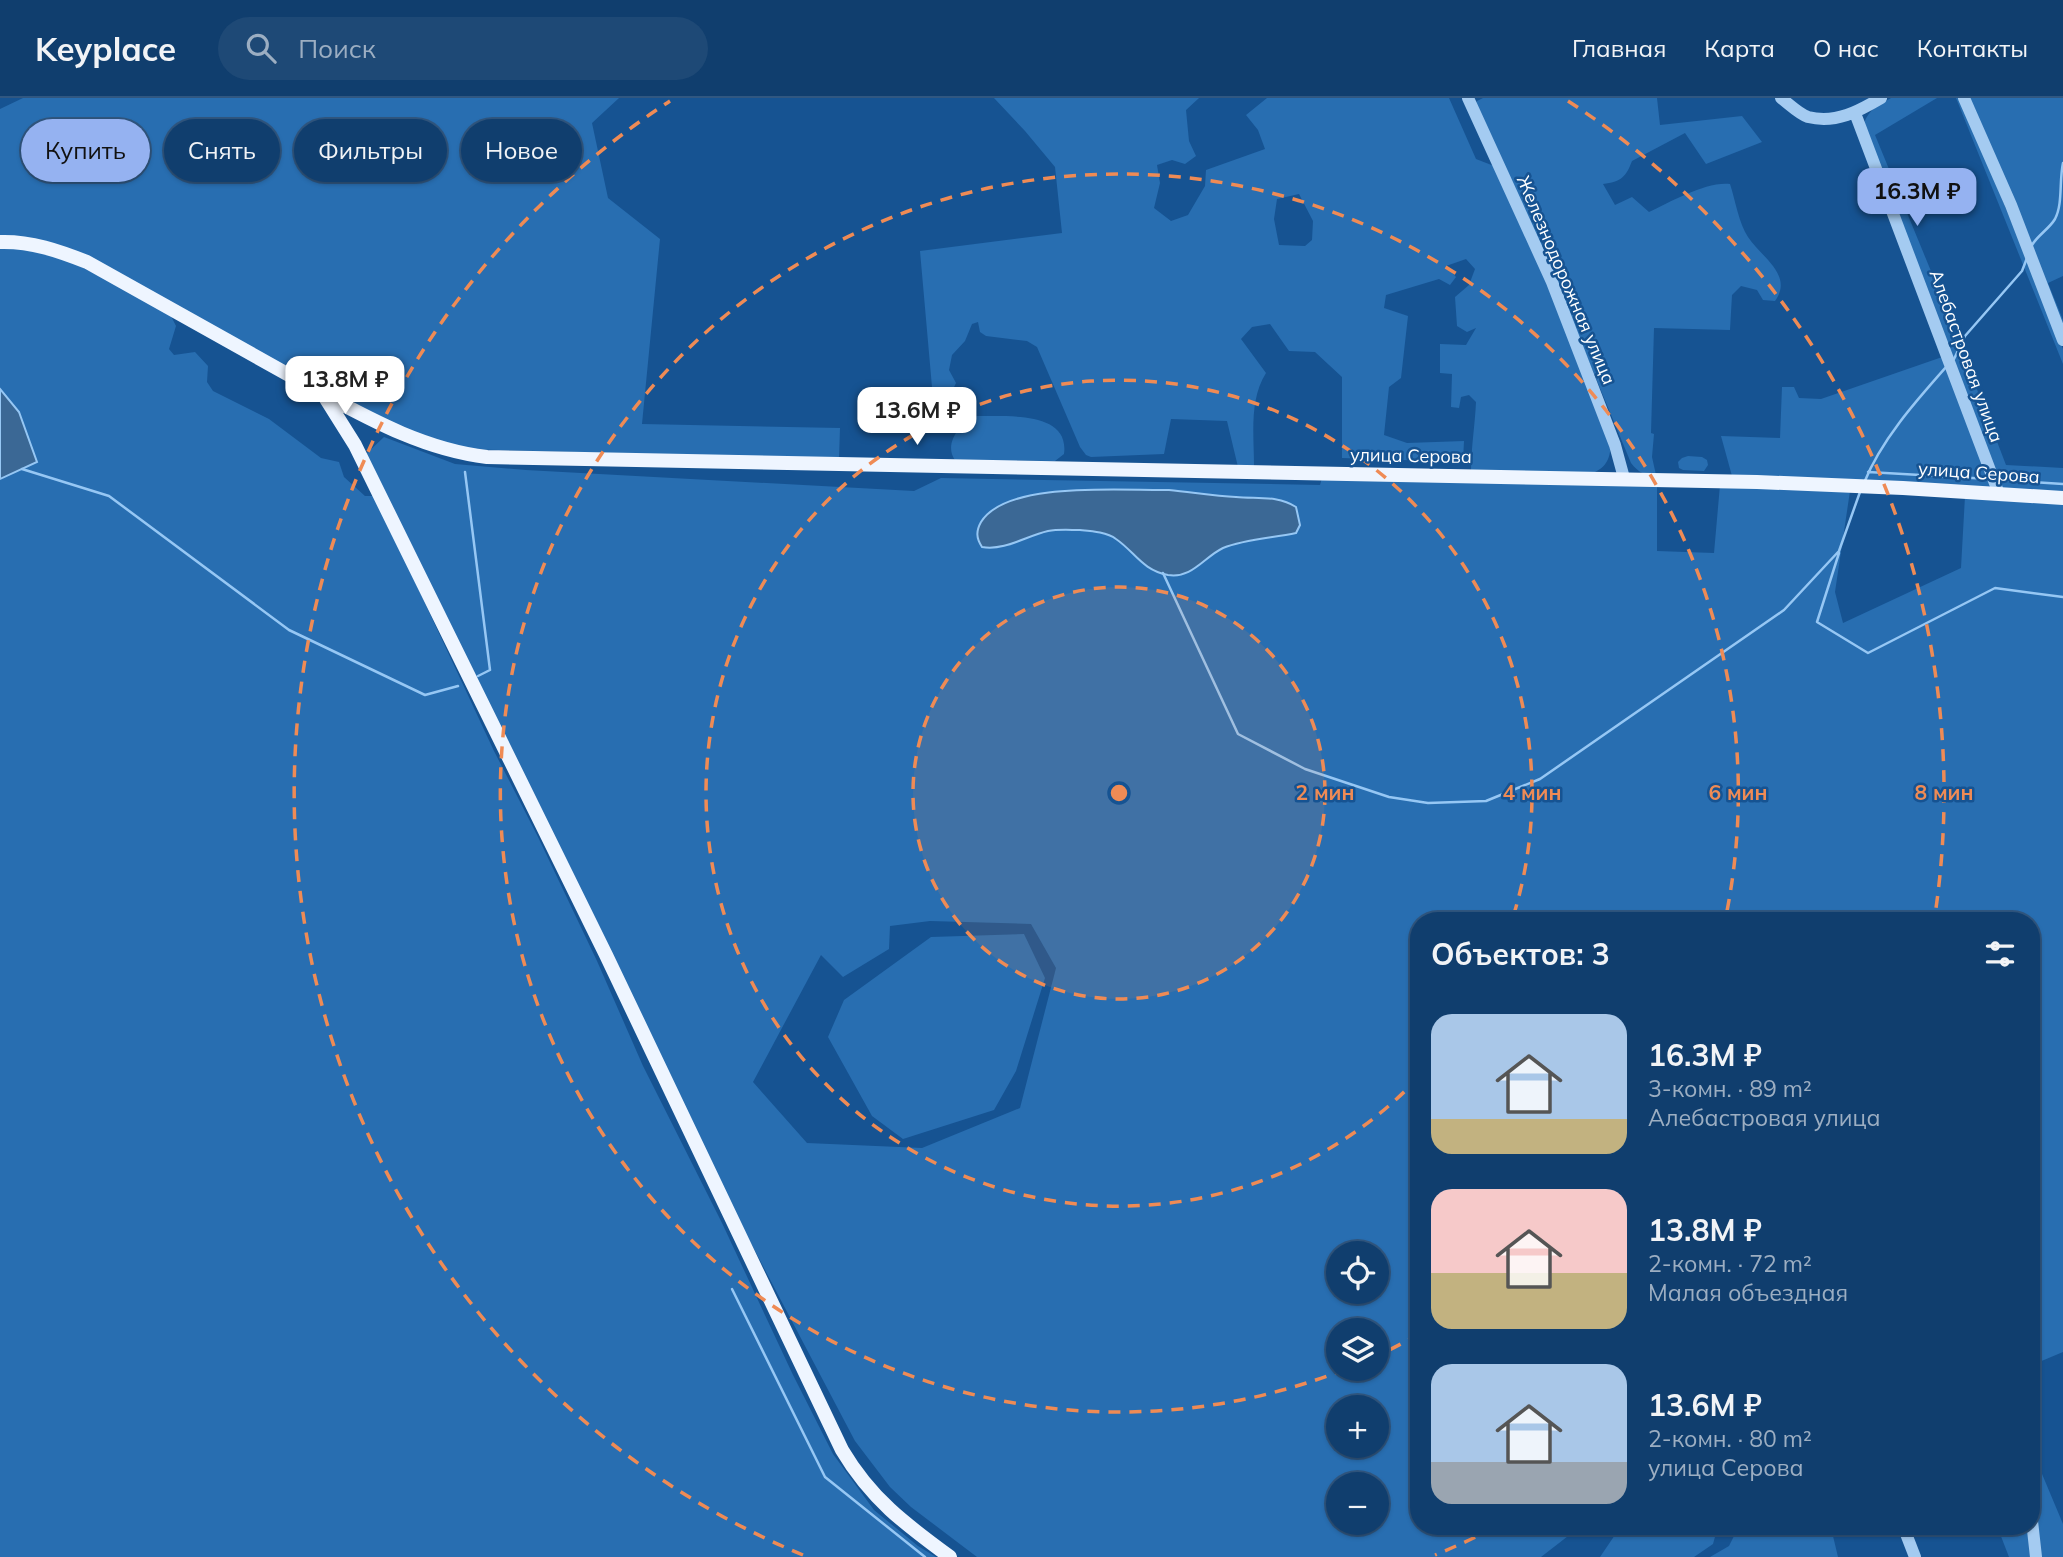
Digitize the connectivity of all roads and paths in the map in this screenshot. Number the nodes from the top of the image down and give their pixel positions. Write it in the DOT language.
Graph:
graph roads {
  1 [pos="1468,98"];
  2 [pos="1781,98"];
  3 [pos="1881,98"];
  4 [pos="1964,98"];
  5 [pos="1856,113"];
  6 [pos="0,242"];
  7 [pos="2063,340"];
  8 [pos="323,394"];
  9 [pos="375,422"];
  10 [pos="355,445"];
  11 [pos="1625,478"];
  12 [pos="1998,494"];
  13 [pos="2063,498"];
  14 [pos="1906,1535"];
  15 [pos="2034,1535"];
  16 [pos="950,1557"];
  17 [pos="1915,1557"];
  18 [pos="2036,1557"];
  1 -- 11 [label="street, Железнодорожная улица"];
  2 -- 5 [label="street"];
  3 -- 5 [label="street"];
  4 -- 7 [label="street"];
  5 -- 12 [label="street, Алебастровая улица"];
  6 -- 8 [label="main road, улица Серова"];
  8 -- 9 [label="main road, улица Серова"];
  8 -- 10 [label="main road"];
  9 -- 10 [label="main road"];
  9 -- 11 [label="main road, улица Серова"];
  10 -- 16 [label="main road"];
  11 -- 12 [label="main road, улица Серова"];
  12 -- 13 [label="main road, улица Серова"];
  14 -- 17 [label="street"];
  15 -- 18 [label="street"];
}
